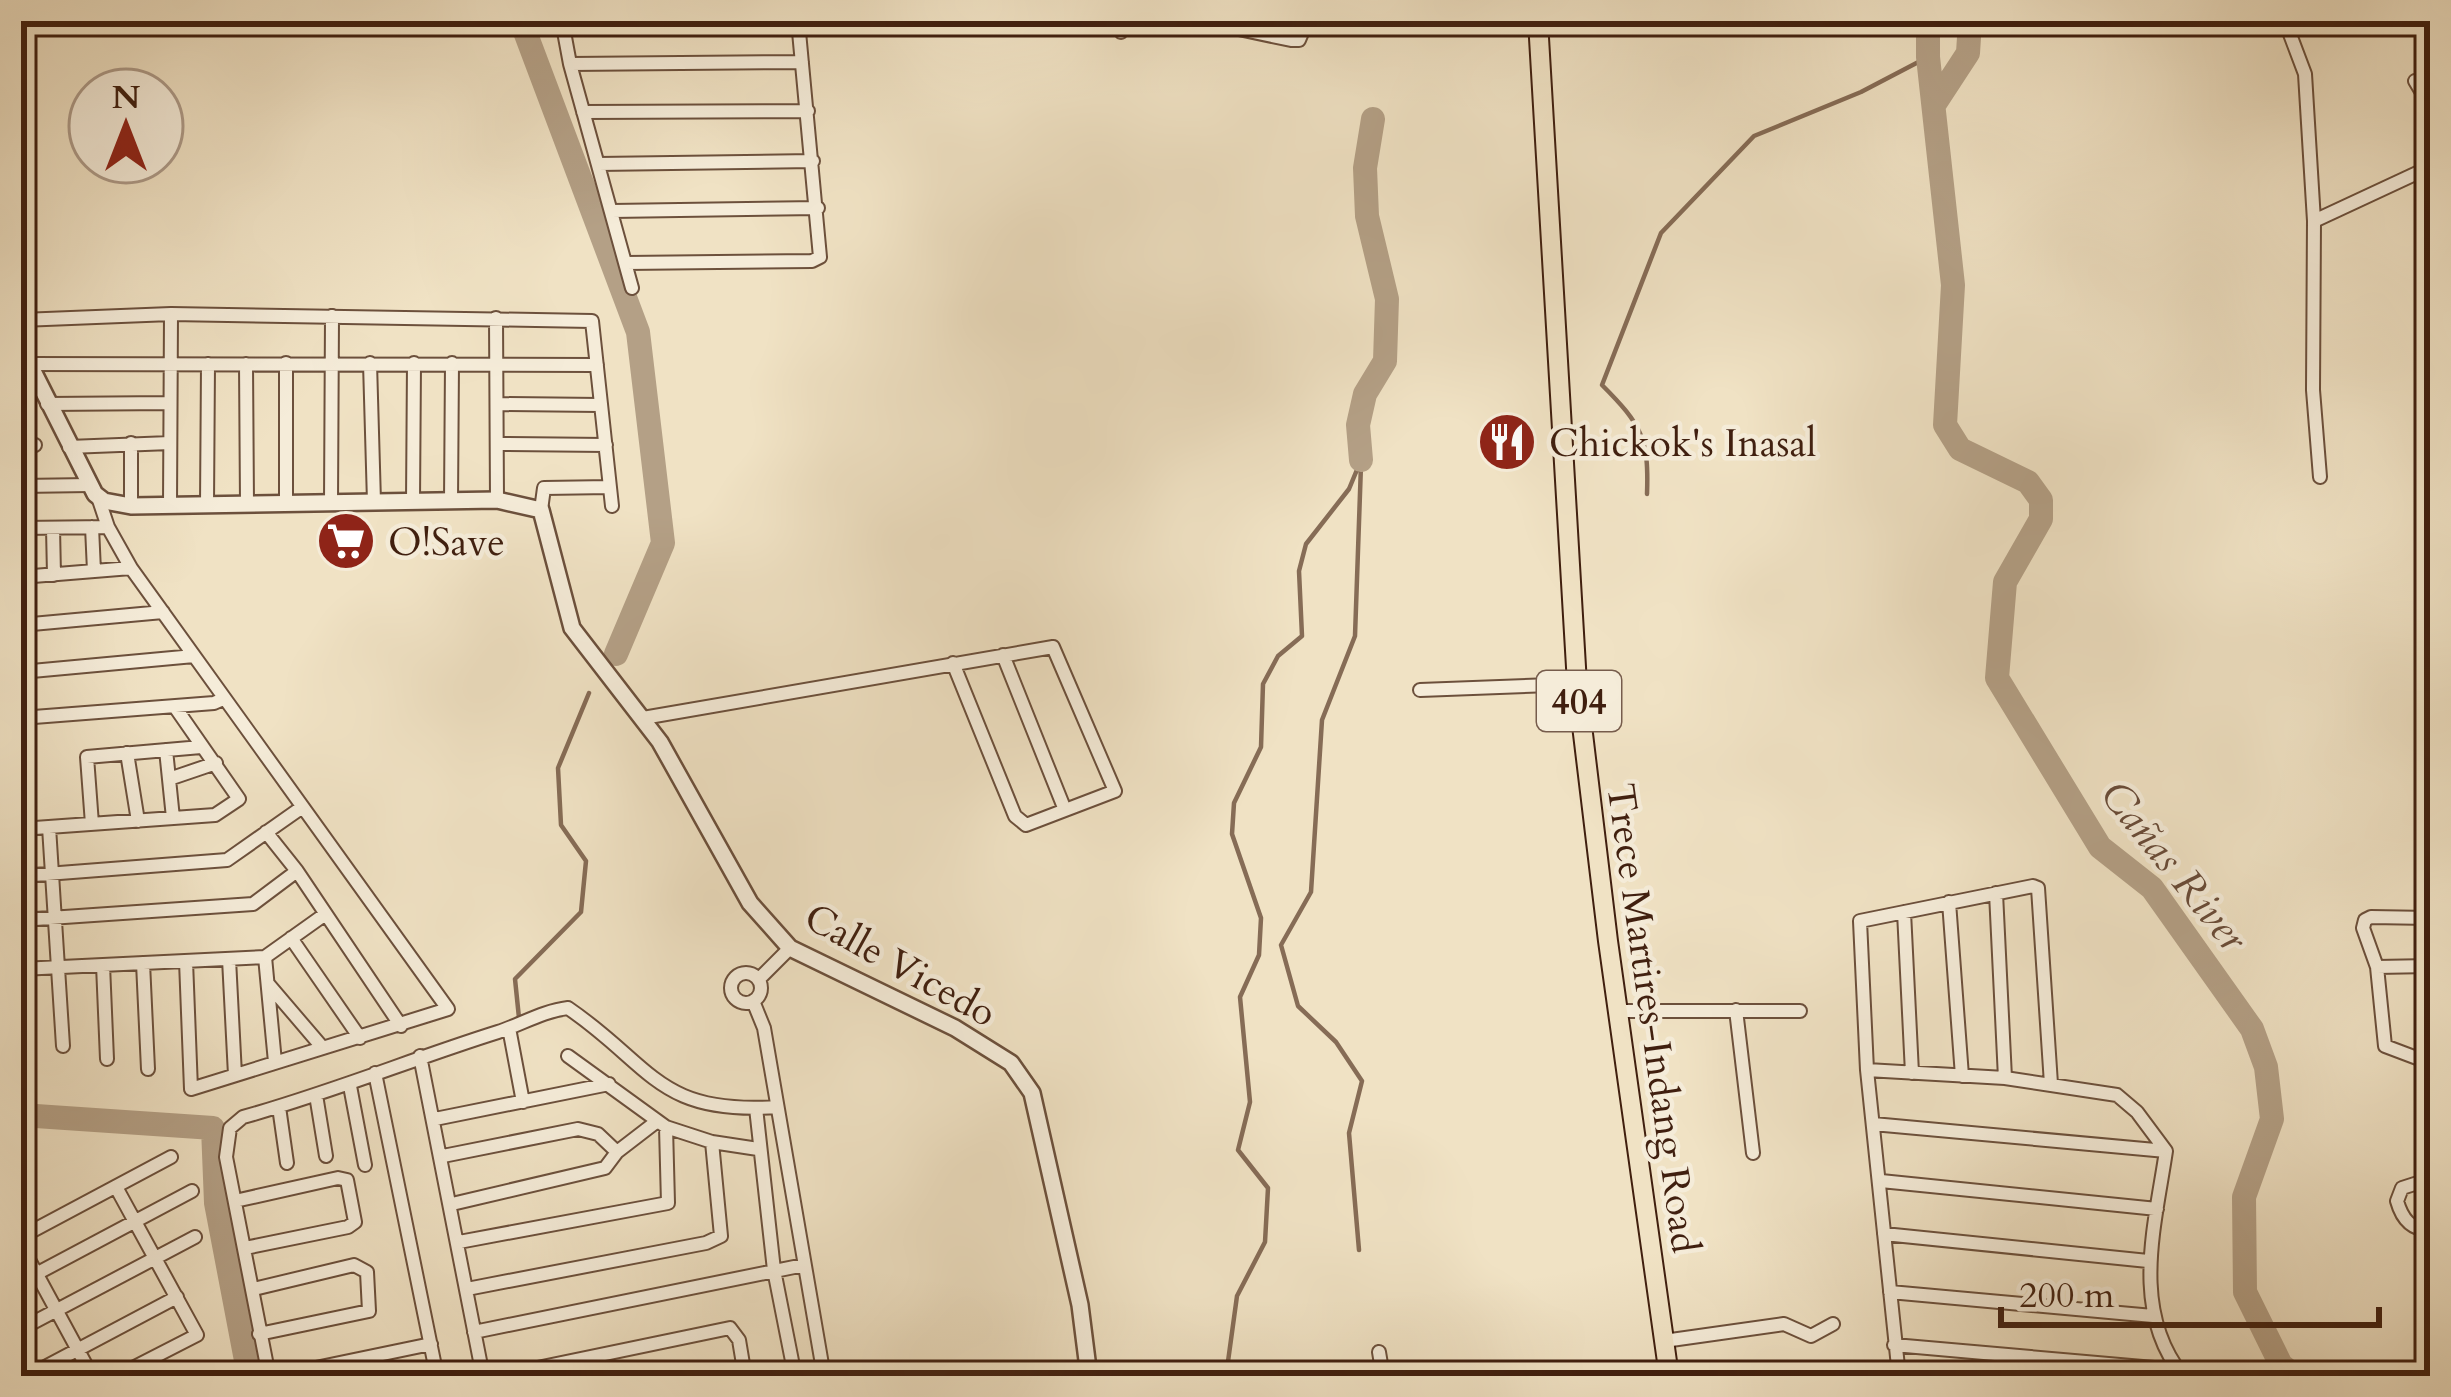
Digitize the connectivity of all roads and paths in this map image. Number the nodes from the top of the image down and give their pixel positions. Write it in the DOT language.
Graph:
graph roads {
  1 [pos="562,21"];
  2 [pos="798,21"];
  3 [pos="1202,21"];
  4 [pos="1307,21"];
  5 [pos="1538,21"];
  6 [pos="2285,21"];
  7 [pos="802,62"];
  8 [pos="570,64"];
  9 [pos="2415,81"];
  10 [pos="2430,106"];
  11 [pos="583,112"];
  12 [pos="808,112"];
  13 [pos="813,161"];
  14 [pos="598,164"];
  15 [pos="2430,167"];
  16 [pos="818,208"];
  17 [pos="612,212"];
  18 [pos="2314,221"];
  19 [pos="626,263"];
  20 [pos="632,288"];
  21 [pos="171,314"];
  22 [pos="332,316"];
  23 [pos="496,318"];
  24 [pos="21,320"];
  25 [pos="21,347"];
  26 [pos="286,363"];
  27 [pos="331,363"];
  28 [pos="370,363"];
  29 [pos="414,363"];
  30 [pos="452,363"];
  31 [pos="495,363"];
  32 [pos="29,364"];
  33 [pos="170,364"];
  34 [pos="208,364"];
  35 [pos="246,364"];
  36 [pos="597,365"];
  37 [pos="38,387"];
  38 [pos="21,396"];
  39 [pos="170,403"];
  40 [pos="47,404"];
  41 [pos="496,404"];
  42 [pos="600,405"];
  43 [pos="130,443"];
  44 [pos="170,443"];
  45 [pos="497,445"];
  46 [pos="606,445"];
  47 [pos="69,447"];
  48 [pos="2320,477"];
  49 [pos="21,486"];
  50 [pos="610,487"];
  51 [pos="94,492"];
  52 [pos="451,500"];
  53 [pos="496,500"];
  54 [pos="413,501"];
  55 [pos="286,502"];
  56 [pos="331,502"];
  57 [pos="374,502"];
  58 [pos="207,504"];
  59 [pos="247,504"];
  60 [pos="170,505"];
  61 [pos="131,506"];
  62 [pos="612,506"];
  63 [pos="542,510"];
  64 [pos="92,527"];
  65 [pos="108,527"];
  66 [pos="21,528"];
  67 [pos="52,528"];
  68 [pos="130,568"];
  69 [pos="94,571"];
  70 [pos="54,574"];
  71 [pos="21,578"];
  72 [pos="163,612"];
  73 [pos="21,625"];
  74 [pos="1003,655"];
  75 [pos="194,656"];
  76 [pos="953,663"];
  77 [pos="21,672"];
  78 [pos="1577,684"];
  79 [pos="1420,690"];
  80 [pos="223,699"];
  81 [pos="175,707"];
  82 [pos="21,718"];
  83 [pos="643,718"];
  84 [pos="201,747"];
  85 [pos="166,750"];
  86 [pos="127,753"];
  87 [pos="216,763"];
  88 [pos="172,778"];
  89 [pos="301,808"];
  90 [pos="1065,810"];
  91 [pos="173,818"];
  92 [pos="138,820"];
  93 [pos="92,824"];
  94 [pos="49,827"];
  95 [pos="21,830"];
  96 [pos="266,832"];
  97 [pos="297,871"];
  98 [pos="53,873"];
  99 [pos="21,876"];
  100 [pos="1996,893"];
  101 [pos="1949,902"];
  102 [pos="1904,912"];
  103 [pos="325,915"];
  104 [pos="57,917"];
  105 [pos="2430,918"];
  106 [pos="21,920"];
  107 [pos="292,938"];
  108 [pos="790,948"];
  109 [pos="265,958"];
  110 [pos="229,959"];
  111 [pos="186,962"];
  112 [pos="143,963"];
  113 [pos="103,965"];
  114 [pos="2430,966"];
  115 [pos="61,967"];
  116 [pos="2378,967"];
  117 [pos="21,969"];
  118 [pos="2430,976"];
  119 [pos="759,979"];
  120 [pos="269,985"];
  121 [pos="753,1001"];
  122 [pos="1736,1010"];
  123 [pos="1618,1011"];
  124 [pos="1800,1011"];
  125 [pos="401,1026"];
  126 [pos="509,1028"];
  127 [pos="360,1037"];
  128 [pos="63,1046"];
  129 [pos="322,1047"];
  130 [pos="420,1056"];
  131 [pos="568,1056"];
  132 [pos="107,1059"];
  133 [pos="275,1062"];
  134 [pos="2430,1063"];
  135 [pos="148,1069"];
  136 [pos="1867,1070"];
  137 [pos="375,1073"];
  138 [pos="1912,1073"];
  139 [pos="236,1075"];
  140 [pos="1961,1076"];
  141 [pos="2005,1078"];
  142 [pos="608,1084"];
  143 [pos="2050,1084"];
  144 [pos="350,1086"];
  145 [pos="316,1095"];
  146 [pos="523,1102"];
  147 [pos="777,1106"];
  148 [pos="279,1107"];
  149 [pos="756,1108"];
  150 [pos="435,1119"];
  151 [pos="1873,1124"];
  152 [pos="661,1125"];
  153 [pos="712,1142"];
  154 [pos="758,1148"];
  155 [pos="2166,1151"];
  156 [pos="617,1152"];
  157 [pos="1753,1153"];
  158 [pos="326,1156"];
  159 [pos="442,1156"];
  160 [pos="171,1157"];
  161 [pos="287,1163"];
  162 [pos="365,1166"];
  163 [pos="2430,1179"];
  164 [pos="1881,1181"];
  165 [pos="116,1186"];
  166 [pos="192,1191"];
  167 [pos="235,1201"];
  168 [pos="452,1204"];
  169 [pos="2157,1209"];
  170 [pos="135,1221"];
  171 [pos="2430,1230"];
  172 [pos="1884,1234"];
  173 [pos="195,1237"];
  174 [pos="21,1241"];
  175 [pos="460,1242"];
  176 [pos="244,1248"];
  177 [pos="156,1258"];
  178 [pos="2148,1261"];
  179 [pos="804,1264"];
  180 [pos="774,1270"];
  181 [pos="37,1274"];
  182 [pos="21,1282"];
  183 [pos="254,1289"];
  184 [pos="467,1289"];
  185 [pos="1890,1292"];
  186 [pos="177,1297"];
  187 [pos="57,1311"];
  188 [pos="2153,1316"];
  189 [pos="1833,1324"];
  190 [pos="21,1330"];
  191 [pos="474,1332"];
  192 [pos="259,1334"];
  193 [pos="1664,1341"];
  194 [pos="431,1344"];
  195 [pos="1894,1345"];
  196 [pos="77,1349"];
  197 [pos="1379,1352"];
  198 [pos="2180,1373"];
  199 [pos="28,1376"];
  200 [pos="92,1376"];
  201 [pos="117,1376"];
  202 [pos="273,1376"];
  203 [pos="437,1376"];
  204 [pos="483,1376"];
  205 [pos="499,1376"];
  206 [pos="746,1376"];
  207 [pos="795,1376"];
  208 [pos="824,1376"];
  209 [pos="1089,1376"];
  210 [pos="1383,1376"];
  211 [pos="1669,1376"];
  212 [pos="1898,1376"];
  1 -- 8 [label="street"];
  2 -- 7 [label="street"];
  3 -- 4 [label="street"];
  5 -- 78 [label="main road, Trece Martires-Indang Road / 404"];
  6 -- 18 [label="street"];
  7 -- 8 [label="street"];
  7 -- 12 [label="street"];
  8 -- 11 [label="street"];
  9 -- 10 [label="street"];
  11 -- 12 [label="street"];
  11 -- 14 [label="street"];
  12 -- 13 [label="street"];
  13 -- 14 [label="street"];
  13 -- 16 [label="street"];
  14 -- 17 [label="street"];
  15 -- 18 [label="street"];
  16 -- 17 [label="street"];
  16 -- 19 [label="street"];
  17 -- 19 [label="street"];
  18 -- 48 [label="street"];
  19 -- 20 [label="street"];
  21 -- 22 [label="street"];
  21 -- 24 [label="street"];
  21 -- 33 [label="street"];
  22 -- 23 [label="street"];
  22 -- 27 [label="street"];
  23 -- 31 [label="street"];
  23 -- 36 [label="street"];
  25 -- 32 [label="street"];
  26 -- 27 [label="street"];
  26 -- 35 [label="street"];
  26 -- 55 [label="street"];
  27 -- 28 [label="street"];
  27 -- 56 [label="street"];
  28 -- 29 [label="street"];
  28 -- 57 [label="street"];
  29 -- 30 [label="street"];
  29 -- 54 [label="street"];
  30 -- 31 [label="street"];
  30 -- 52 [label="street"];
  31 -- 36 [label="street"];
  31 -- 41 [label="street"];
  32 -- 33 [label="street"];
  32 -- 37 [label="street"];
  33 -- 34 [label="street"];
  33 -- 39 [label="street"];
  34 -- 35 [label="street"];
  34 -- 58 [label="street"];
  35 -- 59 [label="street"];
  36 -- 42 [label="street"];
  37 -- 38 [label="street"];
  37 -- 40 [label="street"];
  39 -- 40 [label="street"];
  39 -- 44 [label="street"];
  40 -- 47 [label="street"];
  41 -- 42 [label="street"];
  41 -- 45 [label="street"];
  42 -- 46 [label="street"];
  43 -- 44 [label="street"];
  43 -- 47 [label="street"];
  43 -- 61 [label="street"];
  44 -- 60 [label="street"];
  45 -- 46 [label="street"];
  45 -- 53 [label="street"];
  46 -- 50 [label="street"];
  47 -- 51 [label="street"];
  49 -- 51 [label="street"];
  50 -- 62 [label="street"];
  50 -- 63 [label="street"];
  51 -- 61 [label="street"];
  51 -- 65 [label="street"];
  52 -- 53 [label="street"];
  52 -- 54 [label="street"];
  53 -- 63 [label="street"];
  54 -- 57 [label="street"];
  55 -- 56 [label="street"];
  55 -- 59 [label="street"];
  56 -- 57 [label="street"];
  58 -- 59 [label="street"];
  58 -- 60 [label="street"];
  60 -- 61 [label="street"];
  63 -- 83 [label="street, Calle Vicedo"];
  64 -- 65 [label="street"];
  64 -- 67 [label="street"];
  64 -- 69 [label="street"];
  65 -- 68 [label="street"];
  66 -- 67 [label="street"];
  67 -- 70 [label="street"];
  68 -- 69 [label="street"];
  68 -- 72 [label="street"];
  69 -- 70 [label="street"];
  70 -- 71 [label="street"];
  72 -- 73 [label="street"];
  72 -- 75 [label="street"];
  74 -- 76 [label="street"];
  74 -- 90 [label="street"];
  74 -- 90 [label="street"];
  75 -- 77 [label="street"];
  75 -- 80 [label="street"];
  76 -- 83 [label="street"];
  76 -- 90 [label="street"];
  78 -- 79 [label="street"];
  78 -- 123 [label="main road, Trece Martires-Indang Road / 404"];
  80 -- 81 [label="street"];
  80 -- 89 [label="street"];
  81 -- 82 [label="street"];
  81 -- 84 [label="street"];
  83 -- 108 [label="street, Calle Vicedo"];
  84 -- 85 [label="street"];
  84 -- 87 [label="street"];
  85 -- 86 [label="street"];
  85 -- 88 [label="street"];
  86 -- 92 [label="street"];
  86 -- 93 [label="street"];
  87 -- 88 [label="street"];
  87 -- 91 [label="street"];
  88 -- 91 [label="street"];
  89 -- 96 [label="street"];
  89 -- 125 [label="street"];
  91 -- 92 [label="street"];
  92 -- 93 [label="street"];
  93 -- 94 [label="street"];
  94 -- 95 [label="street"];
  94 -- 98 [label="street"];
  96 -- 97 [label="street"];
  96 -- 98 [label="street"];
  97 -- 103 [label="street"];
  97 -- 104 [label="street"];
  98 -- 99 [label="street"];
  98 -- 104 [label="street"];
  100 -- 101 [label="street"];
  100 -- 141 [label="street"];
  100 -- 143 [label="street"];
  101 -- 102 [label="street"];
  101 -- 140 [label="street"];
  102 -- 136 [label="street"];
  102 -- 138 [label="street"];
  103 -- 107 [label="street"];
  103 -- 125 [label="street"];
  104 -- 106 [label="street"];
  104 -- 115 [label="street"];
  105 -- 116 [label="street"];
  107 -- 109 [label="street"];
  107 -- 127 [label="street"];
  108 -- 119 [label="street"];
  108 -- 209 [label="street, Calle Vicedo"];
  109 -- 110 [label="street"];
  109 -- 120 [label="street"];
  110 -- 111 [label="street"];
  110 -- 139 [label="street"];
  111 -- 112 [label="street"];
  111 -- 139 [label="street"];
  112 -- 113 [label="street"];
  112 -- 135 [label="street"];
  113 -- 115 [label="street"];
  113 -- 132 [label="street"];
  114 -- 116 [label="street"];
  114 -- 118 [label="street"];
  115 -- 117 [label="street"];
  115 -- 128 [label="street"];
  116 -- 134 [label="street"];
  119 -- 121 [label="street"];
  119 -- 121 [label="street"];
  120 -- 129 [label="street"];
  120 -- 133 [label="street"];
  121 -- 147 [label="street"];
  122 -- 123 [label="street"];
  122 -- 124 [label="street"];
  122 -- 157 [label="street"];
  123 -- 193 [label="main road, Trece Martires-Indang Road / 404"];
  125 -- 127 [label="street"];
  126 -- 130 [label="street"];
  126 -- 146 [label="street"];
  126 -- 149 [label="street"];
  127 -- 129 [label="street"];
  129 -- 133 [label="street"];
  130 -- 137 [label="street"];
  130 -- 150 [label="street"];
  131 -- 142 [label="street"];
  133 -- 139 [label="street"];
  136 -- 138 [label="street"];
  136 -- 151 [label="street"];
  137 -- 144 [label="street"];
  137 -- 194 [label="street"];
  138 -- 140 [label="street"];
  140 -- 141 [label="street"];
  141 -- 143 [label="street"];
  142 -- 146 [label="street"];
  142 -- 152 [label="street"];
  143 -- 155 [label="street"];
  144 -- 145 [label="street"];
  144 -- 162 [label="street"];
  145 -- 148 [label="street"];
  145 -- 158 [label="street"];
  146 -- 150 [label="street"];
  147 -- 149 [label="street"];
  147 -- 179 [label="street"];
  148 -- 161 [label="street"];
  148 -- 167 [label="street"];
  149 -- 154 [label="street"];
  150 -- 159 [label="street"];
  151 -- 155 [label="street"];
  151 -- 164 [label="street"];
  152 -- 153 [label="street"];
  152 -- 156 [label="street"];
  152 -- 175 [label="street"];
  153 -- 154 [label="street"];
  153 -- 184 [label="street"];
  154 -- 180 [label="street"];
  155 -- 169 [label="street"];
  156 -- 159 [label="street"];
  156 -- 168 [label="street"];
  159 -- 168 [label="street"];
  160 -- 165 [label="street"];
  163 -- 171 [label="street"];
  164 -- 169 [label="street"];
  164 -- 172 [label="street"];
  165 -- 170 [label="street"];
  165 -- 174 [label="street"];
  166 -- 170 [label="street"];
  167 -- 176 [label="street"];
  167 -- 176 [label="street"];
  168 -- 175 [label="street"];
  169 -- 178 [label="street"];
  170 -- 177 [label="street"];
  170 -- 181 [label="street"];
  172 -- 178 [label="street"];
  172 -- 185 [label="street"];
  173 -- 177 [label="street"];
  174 -- 181 [label="street"];
  175 -- 184 [label="street"];
  176 -- 183 [label="street"];
  177 -- 186 [label="street"];
  177 -- 187 [label="street"];
  178 -- 188 [label="street"];
  179 -- 180 [label="street"];
  179 -- 208 [label="street"];
  180 -- 191 [label="street"];
  180 -- 207 [label="street"];
  181 -- 182 [label="street"];
  181 -- 187 [label="street"];
  183 -- 192 [label="street"];
  183 -- 192 [label="street"];
  184 -- 191 [label="street"];
  185 -- 188 [label="street"];
  185 -- 195 [label="street"];
  186 -- 196 [label="street"];
  186 -- 201 [label="street"];
  187 -- 190 [label="street"];
  187 -- 196 [label="street"];
  188 -- 198 [label="street"];
  189 -- 193 [label="street"];
  191 -- 204 [label="street"];
  192 -- 202 [label="street"];
  193 -- 211 [label="main road, Trece Martires-Indang Road / 404"];
  194 -- 202 [label="street"];
  194 -- 203 [label="street"];
  195 -- 198 [label="street"];
  195 -- 212 [label="street"];
  196 -- 199 [label="street"];
  196 -- 200 [label="street"];
  197 -- 210 [label="street"];
  205 -- 206 [label="street"];
}
